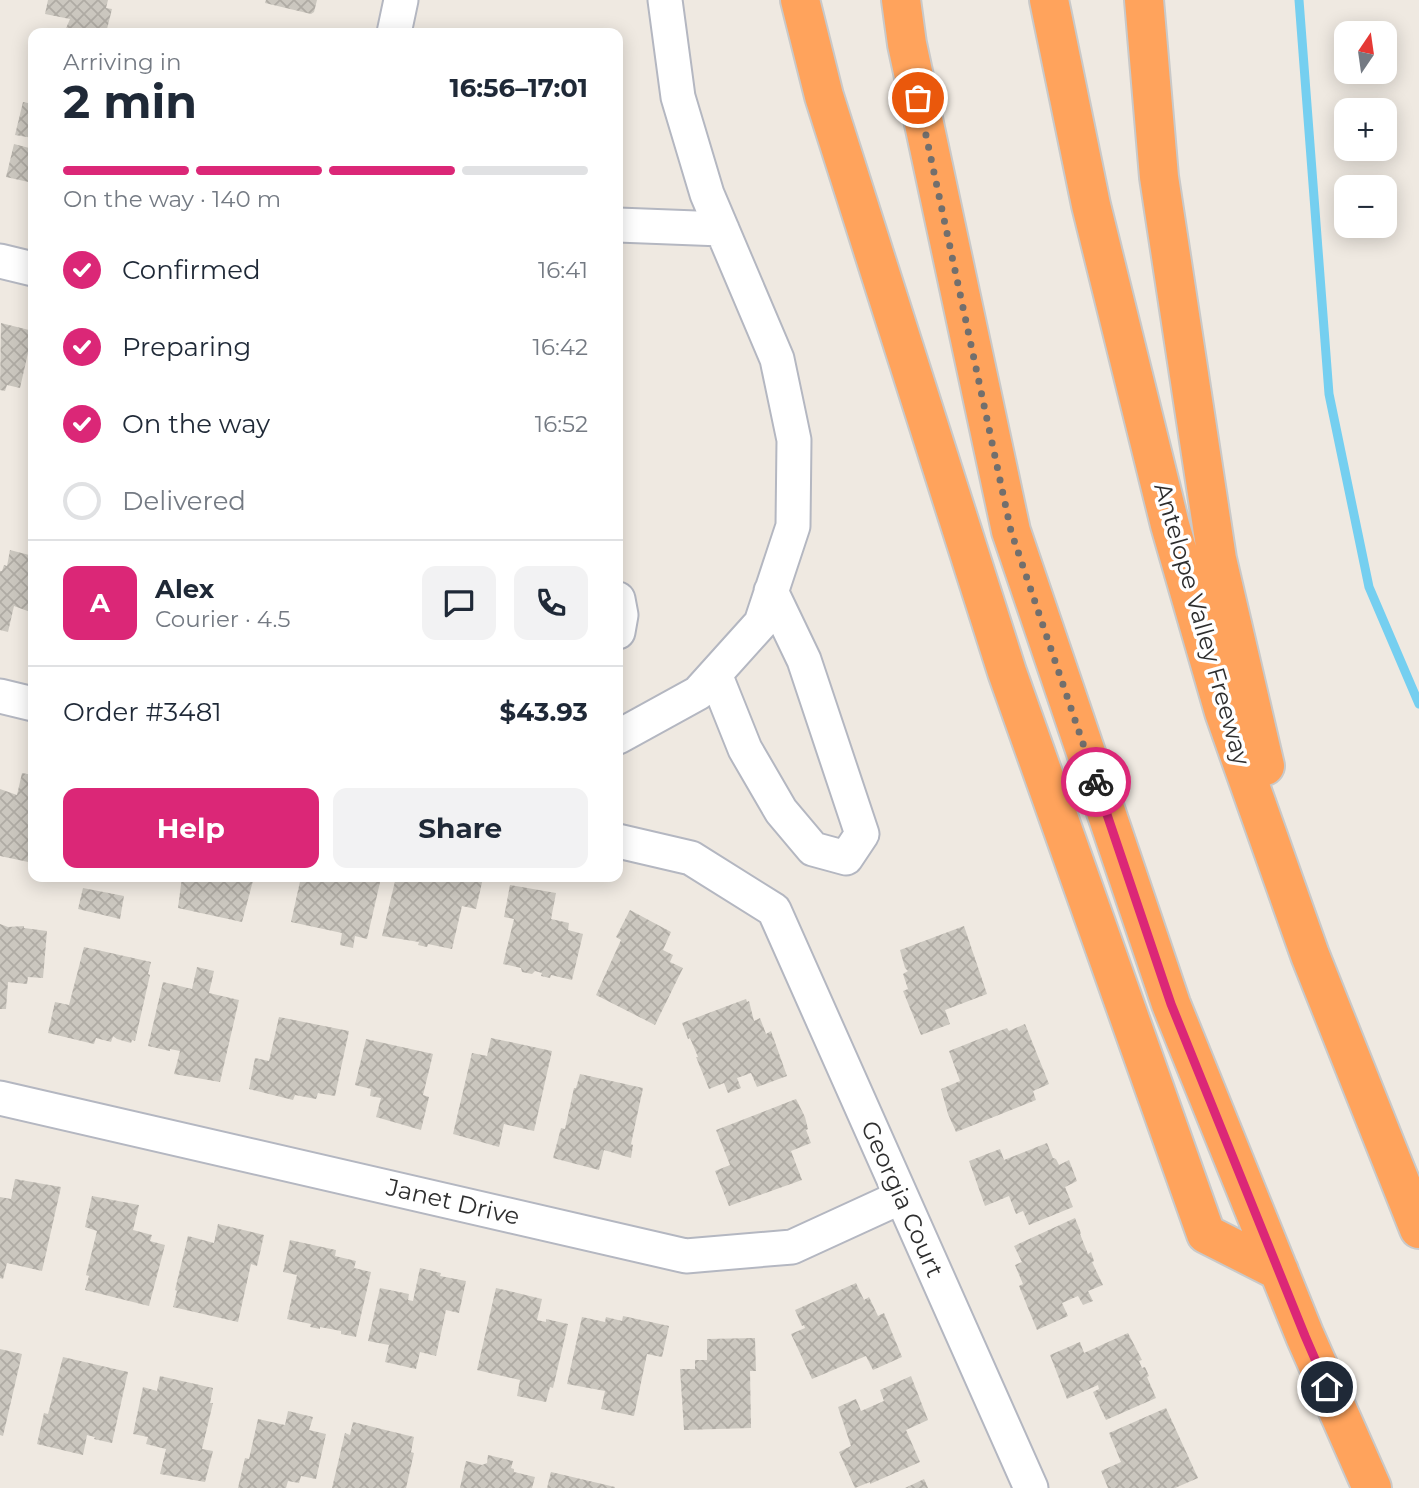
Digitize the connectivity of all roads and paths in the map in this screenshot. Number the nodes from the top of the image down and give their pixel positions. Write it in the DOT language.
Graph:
graph roads {
  1 [pos="401,0"];
  2 [pos="665,0"];
  3 [pos="800,0"];
  4 [pos="901,0"];
  5 [pos="1049,0"];
  6 [pos="1144,0"];
  7 [pos="395,28"];
  8 [pos="623,225"];
  9 [pos="722,229"];
  10 [pos="0,261"];
  11 [pos="28,268"];
  12 [pos="771,592"];
  13 [pos="715,674"];
  14 [pos="0,696"];
  15 [pos="28,703"];
  16 [pos="623,734"];
  17 [pos="623,842"];
  18 [pos="1310,956"];
  19 [pos="0,1098"];
  20 [pos="901,1197"];
  21 [pos="1419,1229"];
  22 [pos="1279,1270"];
  23 [pos="1031,1488"];
  24 [pos="1372,1488"];
  1 -- 7 [label="street"];
  2 -- 9 [label="street"];
  3 -- 22 [label="highway"];
  4 -- 22 [label="highway"];
  5 -- 18 [label="highway, Antelope Valley Freeway"];
  6 -- 18 [label="highway"];
  8 -- 9 [label="street"];
  9 -- 12 [label="street"];
  10 -- 11 [label="street"];
  12 -- 13 [label="street"];
  12 -- 13 [label="street"];
  13 -- 16 [label="street"];
  14 -- 15 [label="street"];
  17 -- 20 [label="street, Georgia Court"];
  18 -- 21 [label="highway, Antelope Valley Freeway"];
  19 -- 20 [label="street, Janet Drive"];
  20 -- 23 [label="street, Georgia Court"];
  22 -- 24 [label="highway"];
}
